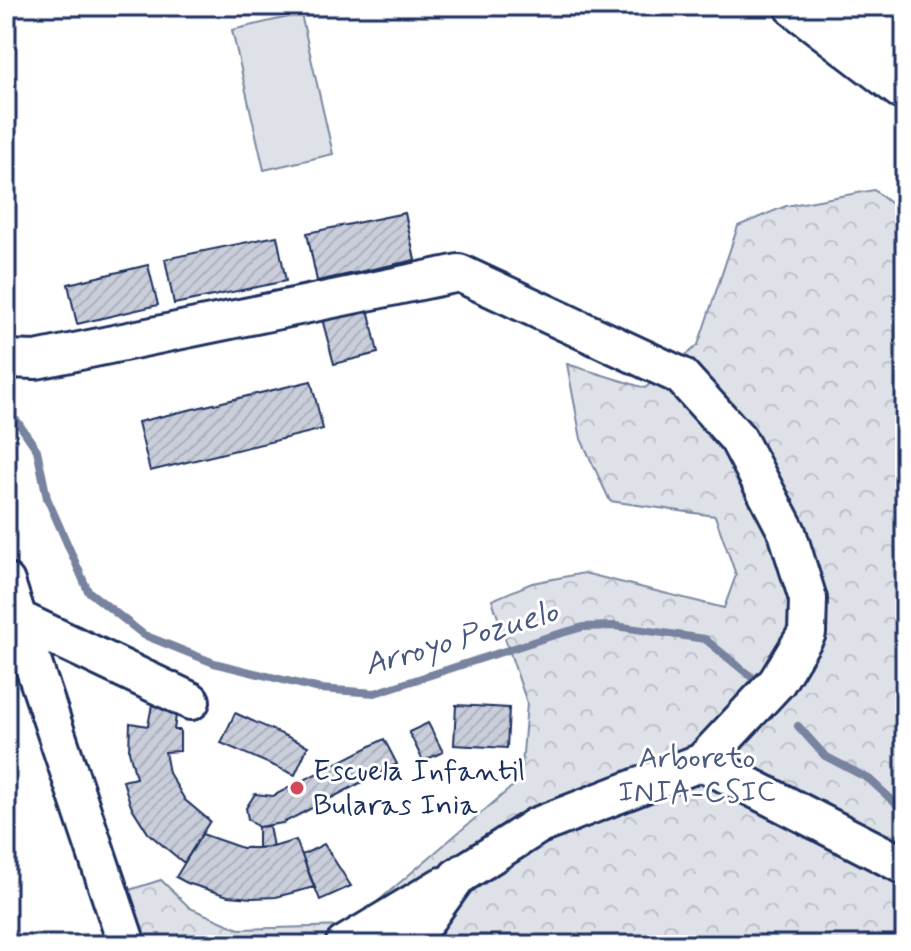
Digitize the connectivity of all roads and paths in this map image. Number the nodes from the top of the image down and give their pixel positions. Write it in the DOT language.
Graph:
graph roads {
  1 [pos="787,6"];
  2 [pos="900,6"];
  3 [pos="905,10"];
  4 [pos="824,13"];
  5 [pos="905,49"];
  6 [pos="905,88"];
  7 [pos="6,359"];
  8 [pos="6,582"];
  9 [pos="18,619"];
  10 [pos="191,701"];
  11 [pos="702,762"];
  12 [pos="905,866"];
  13 [pos="457,877"];
  14 [pos="127,945"];
  15 [pos="344,945"];
  16 [pos="408,945"];
  1 -- 4 [label="highway"];
  2 -- 3 [label="lane"];
  4 -- 5 [label="highway"];
  4 -- 6 [label="highway"];
  7 -- 11 [label="lane"];
  8 -- 9 [label="lane"];
  9 -- 10 [label="lane"];
  9 -- 14 [label="lane"];
  11 -- 12 [label="lane"];
  11 -- 13 [label="lane"];
  13 -- 15 [label="lane"];
  13 -- 16 [label="lane"];
}
